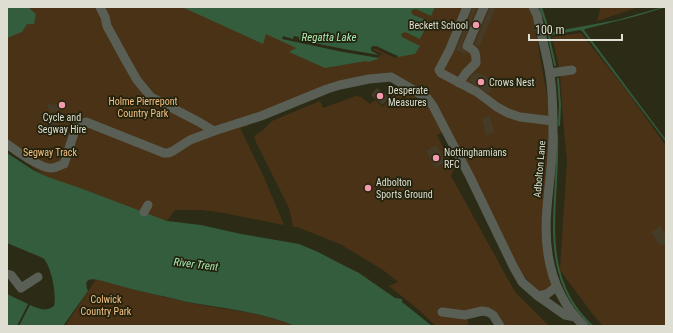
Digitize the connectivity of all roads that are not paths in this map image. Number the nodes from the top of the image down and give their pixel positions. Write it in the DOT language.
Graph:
graph roads {
  1 [pos="100,7"];
  2 [pos="468,7"];
  3 [pos="484,7"];
  4 [pos="533,7"];
  5 [pos="572,70"];
  6 [pos="550,73"];
  7 [pos="460,83"];
  8 [pos="553,121"];
  9 [pos="217,133"];
  10 [pos="7,144"];
  11 [pos="7,274"];
  12 [pos="38,277"];
  13 [pos="556,287"];
  14 [pos="538,296"];
  15 [pos="442,312"];
  16 [pos="575,318"];
  17 [pos="500,326"];
  18 [pos="584,326"];
  1 -- 9 [label="street"];
  2 -- 7 [label="street"];
  3 -- 7 [label="street"];
  4 -- 6 [label="street, Adbolton Lane"];
  5 -- 6 [label="street"];
  6 -- 8 [label="street, Adbolton Lane"];
  7 -- 8 [label="street"];
  8 -- 13 [label="street, Adbolton Lane"];
  9 -- 10 [label="street"];
  9 -- 14 [label="street"];
  11 -- 12 [label="street"];
  13 -- 14 [label="street"];
  13 -- 16 [label="street, Adbolton Lane"];
  14 -- 16 [label="street"];
  15 -- 17 [label="street"];
  16 -- 18 [label="street, Adbolton Lane"];
}
